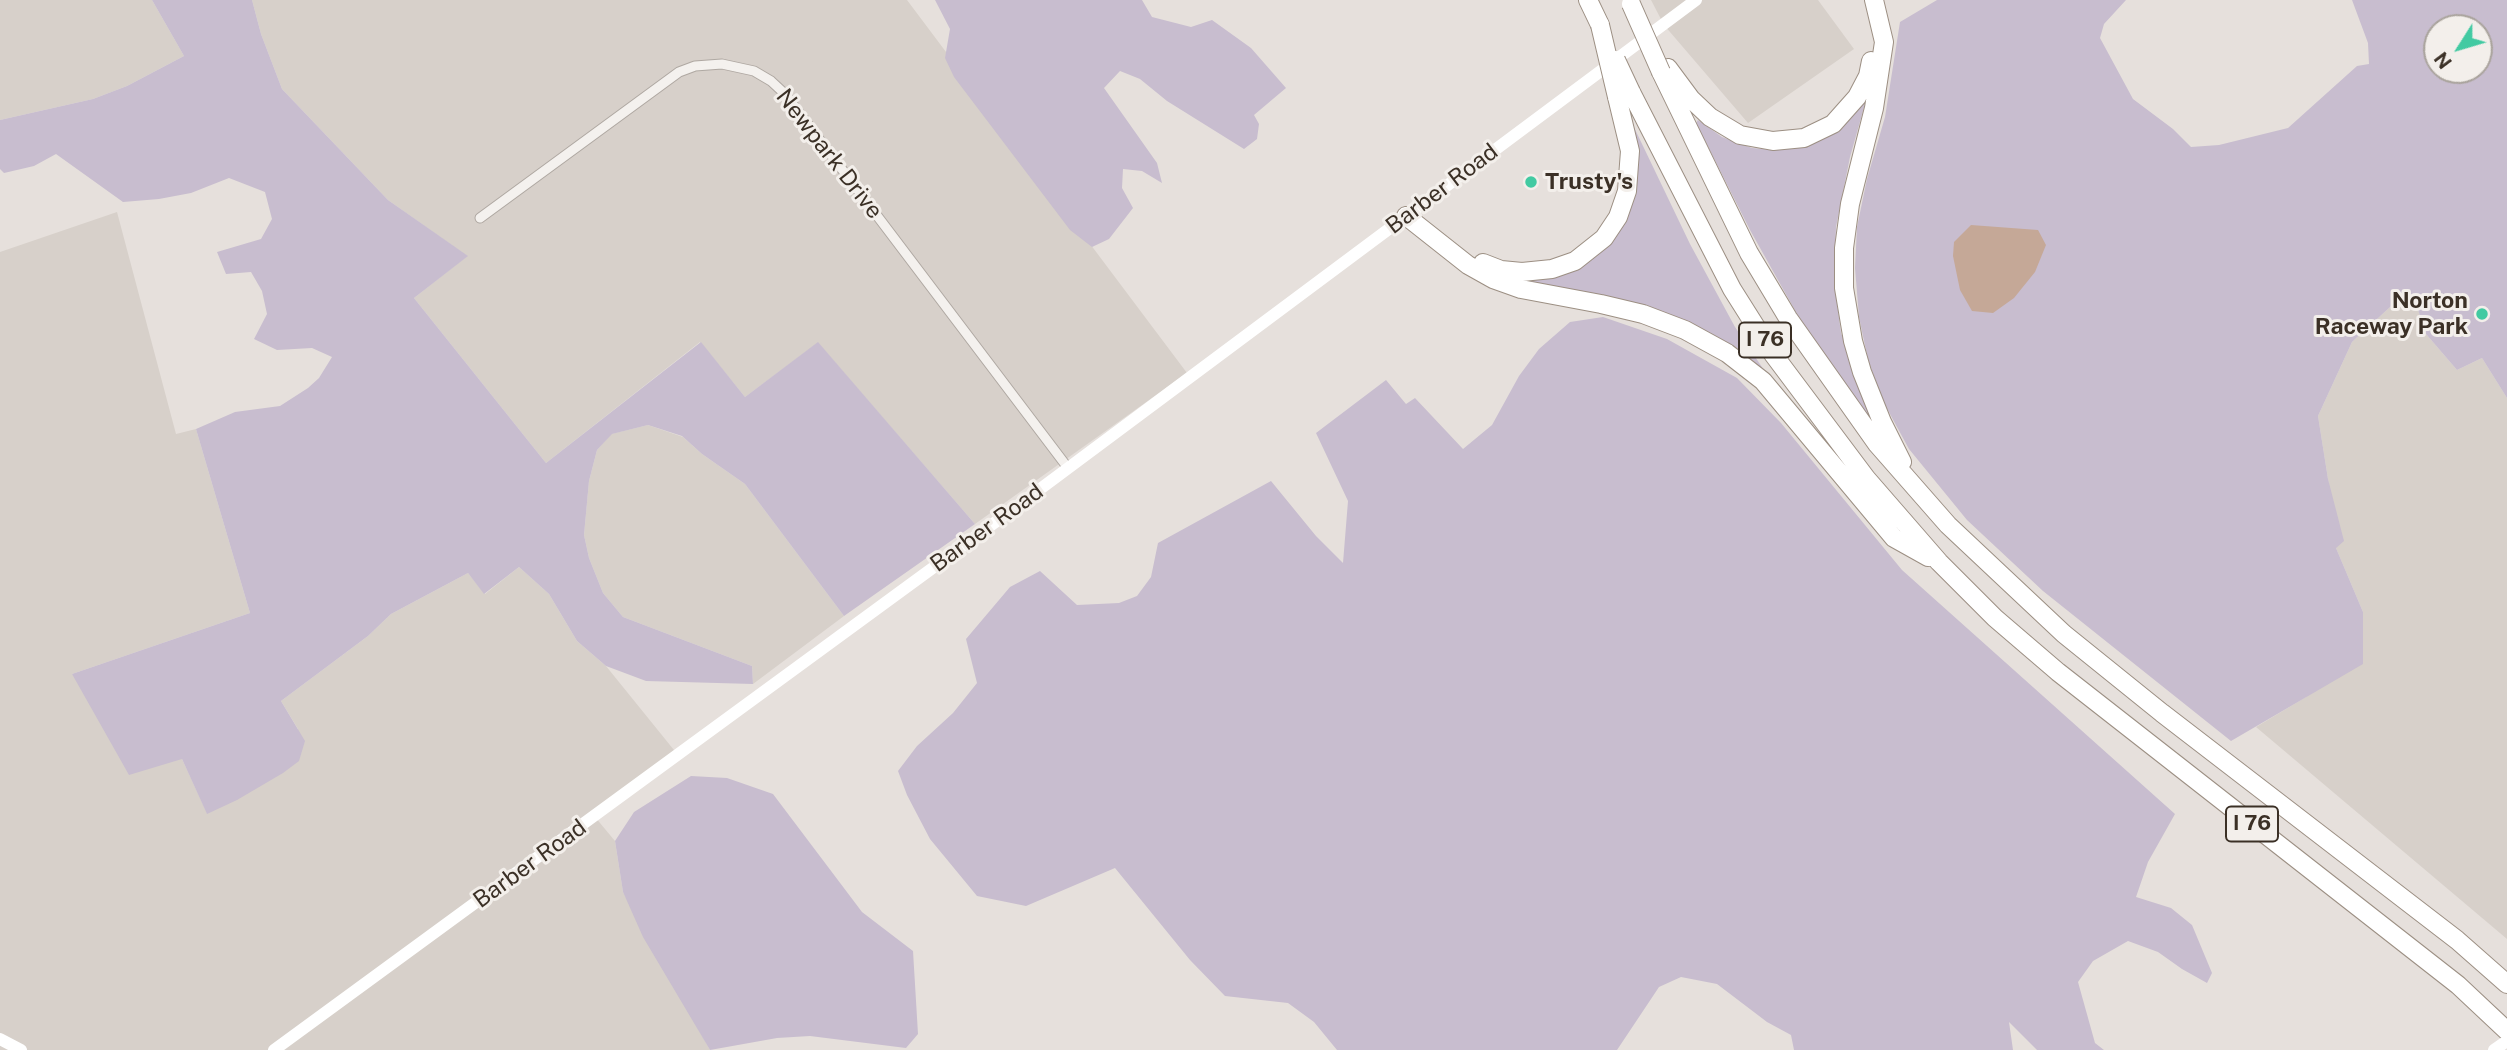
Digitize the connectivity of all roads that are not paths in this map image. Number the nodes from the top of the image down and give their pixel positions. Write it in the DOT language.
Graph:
graph roads {
  1 [pos="1588,0"];
  2 [pos="1696,0"];
  3 [pos="1863,0"];
  4 [pos="1874,0"];
  5 [pos="1630,2"];
  6 [pos="1664,69"];
  7 [pos="1624,94"];
  8 [pos="1410,213"];
  9 [pos="480,218"];
  10 [pos="1068,468"];
  11 [pos="1929,504"];
  12 [pos="1939,562"];
  13 [pos="2507,984"];
  14 [pos="2507,1031"];
  15 [pos="0,1039"];
  16 [pos="2507,1041"];
  17 [pos="21,1050"];
  18 [pos="274,1050"];
  19 [pos="2494,1050"];
  1 -- 7 [label="highway, bridge"];
  2 -- 8 [label="main road, Barber Road"];
  3 -- 6 [label="highway"];
  4 -- 11 [label="highway"];
  5 -- 6 [label="highway, bridge"];
  6 -- 11 [label="highway, I 76"];
  7 -- 8 [label="highway"];
  7 -- 12 [label="highway, I 76"];
  8 -- 10 [label="main road, Barber Road"];
  8 -- 12 [label="highway"];
  9 -- 10 [label="street, Newpark Drive"];
  10 -- 18 [label="main road, Barber Road"];
  11 -- 13 [label="highway, I 76"];
  12 -- 14 [label="highway, I 76"];
  15 -- 17 [label="main road"];
  16 -- 19 [label="main road"];
}
